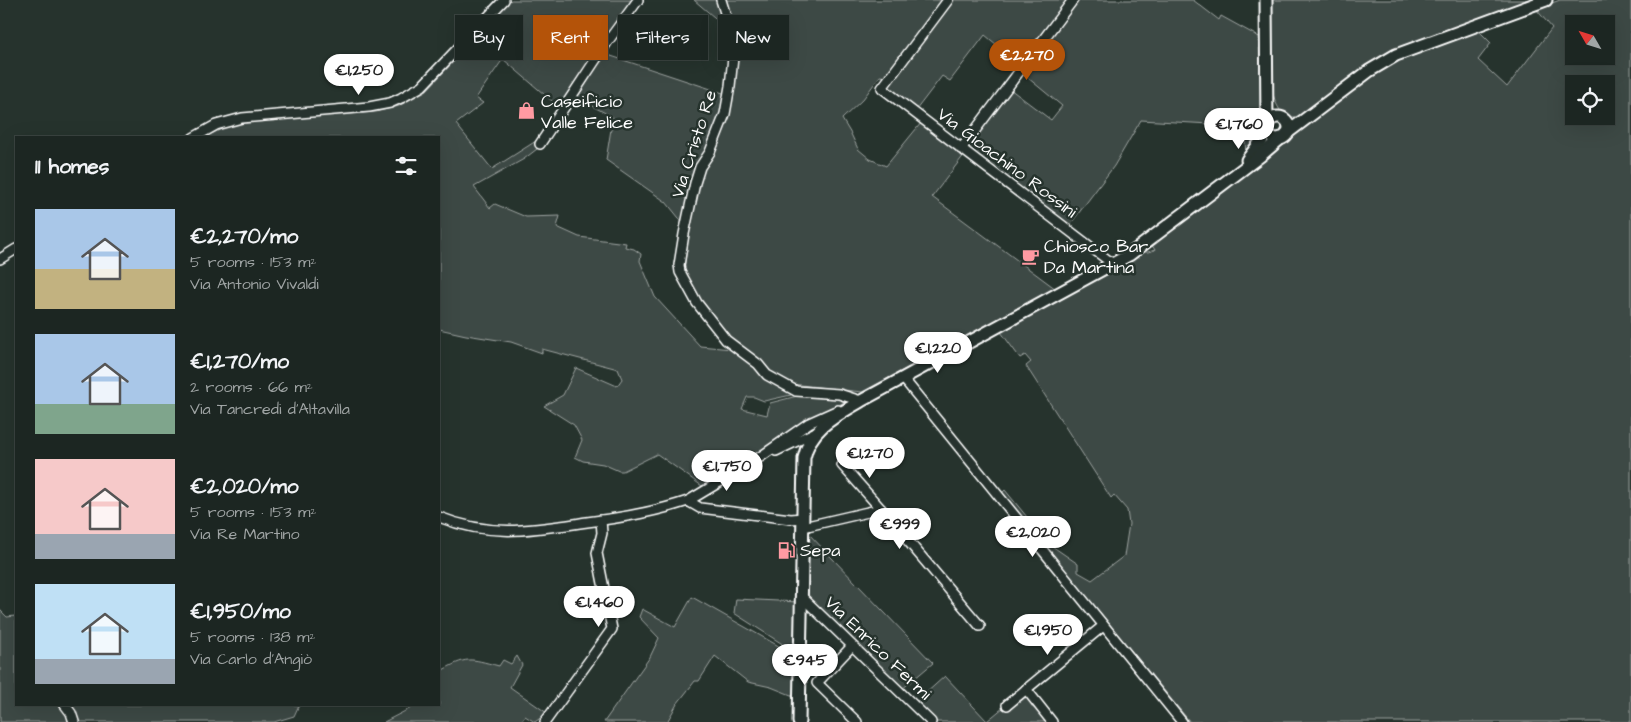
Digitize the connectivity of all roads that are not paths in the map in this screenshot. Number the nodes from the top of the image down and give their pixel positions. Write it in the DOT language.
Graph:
graph roads {
  1 [pos="504,0"];
  2 [pos="638,0"];
  3 [pos="722,0"];
  4 [pos="948,0"];
  5 [pos="1073,0"];
  6 [pos="1266,0"];
  7 [pos="1546,0"];
  8 [pos="1268,86"];
  9 [pos="1327,103"];
  10 [pos="1284,118"];
  11 [pos="1267,127"];
  12 [pos="202,134"];
  13 [pos="1284,136"];
  14 [pos="540,144"];
  15 [pos="961,149"];
  16 [pos="1225,182"];
  17 [pos="0,249"];
  18 [pos="13,251"];
  19 [pos="0,259"];
  20 [pos="1113,264"];
  21 [pos="903,378"];
  22 [pos="861,401"];
  23 [pos="817,431"];
  24 [pos="754,462"];
  25 [pos="842,465"];
  26 [pos="688,501"];
  27 [pos="881,510"];
  28 [pos="440,516"];
  29 [pos="601,520"];
  30 [pos="803,523"];
  31 [pos="802,597"];
  32 [pos="980,626"];
  33 [pos="1103,626"];
  34 [pos="852,646"];
  35 [pos="1026,690"];
  36 [pos="1007,705"];
  37 [pos="66,706"];
  38 [pos="74,722"];
  39 [pos="545,722"];
  40 [pos="799,722"];
  41 [pos="857,722"];
  42 [pos="931,722"];
  43 [pos="1052,722"];
  44 [pos="1182,722"];
  1 -- 12 [label="street"];
  2 -- 14 [label="street"];
  3 -- 22 [label="street, Via Cristo Re"];
  4 -- 15 [label="street, Via Gioachino Rossini"];
  5 -- 15 [label="street"];
  6 -- 8 [label="main road"];
  7 -- 9 [label="main road"];
  8 -- 10 [label="main road"];
  8 -- 11 [label="main road"];
  9 -- 10 [label="main road"];
  9 -- 13 [label="main road"];
  10 -- 11 [label="main road"];
  10 -- 13 [label="main road"];
  11 -- 13 [label="main road"];
  11 -- 16 [label="main road"];
  13 -- 16 [label="main road"];
  15 -- 20 [label="street, Via Gioachino Rossini"];
  16 -- 20 [label="main road"];
  17 -- 18 [label="street"];
  18 -- 19 [label="street"];
  20 -- 21 [label="main road"];
  21 -- 22 [label="main road"];
  21 -- 33 [label="street"];
  22 -- 23 [label="main road"];
  22 -- 24 [label="street"];
  23 -- 24 [label="street"];
  23 -- 30 [label="main road"];
  24 -- 26 [label="street"];
  25 -- 27 [label="street"];
  26 -- 29 [label="street"];
  26 -- 30 [label="street"];
  27 -- 30 [label="street"];
  27 -- 32 [label="street"];
  28 -- 29 [label="street"];
  29 -- 39 [label="street"];
  30 -- 31 [label="main road"];
  31 -- 34 [label="street, Via Enrico Fermi"];
  31 -- 40 [label="main road"];
  33 -- 35 [label="street"];
  33 -- 44 [label="street"];
  34 -- 41 [label="street"];
  34 -- 42 [label="street, Via Enrico Fermi"];
  35 -- 36 [label="street"];
  35 -- 43 [label="street"];
  37 -- 38 [label="street"];
}
